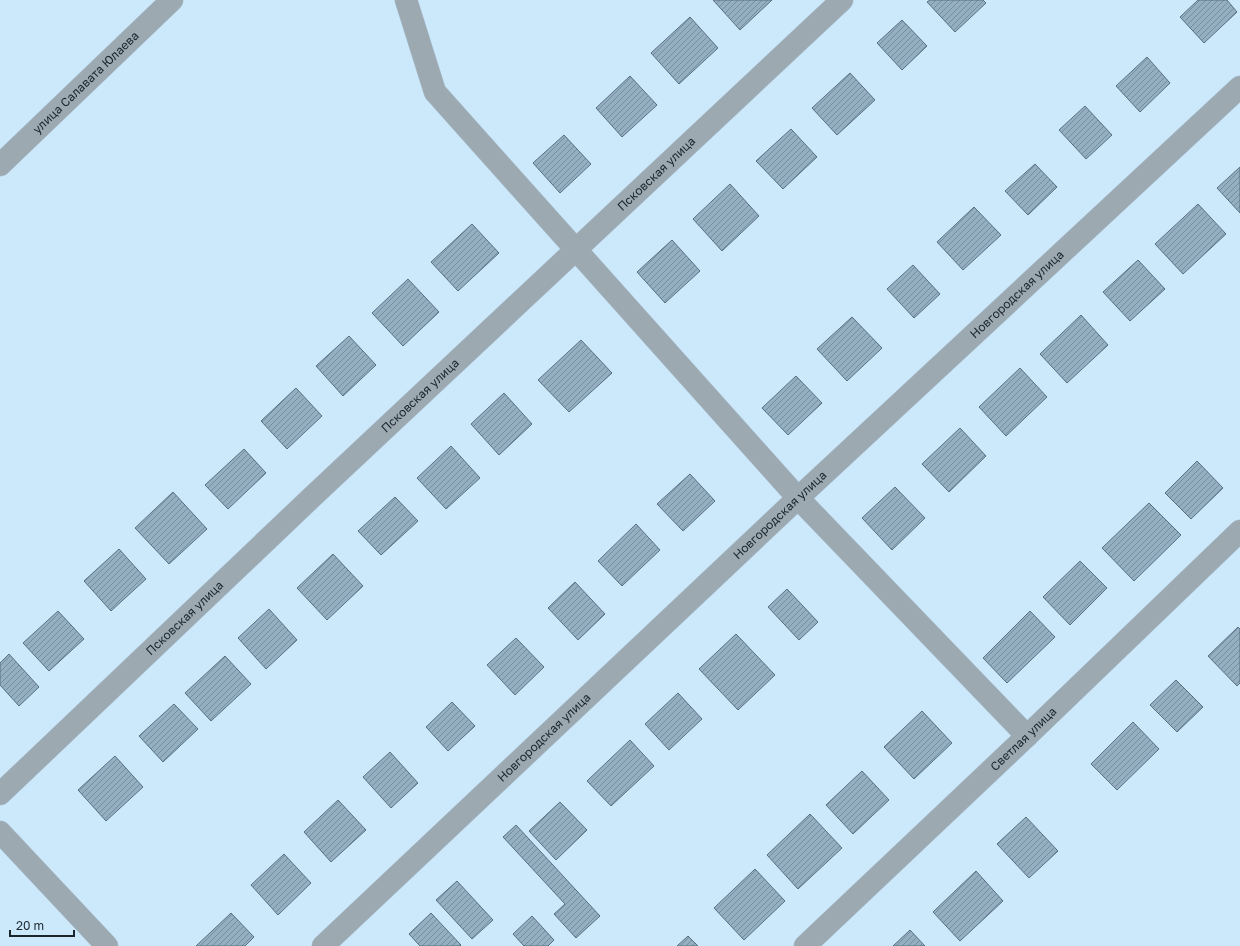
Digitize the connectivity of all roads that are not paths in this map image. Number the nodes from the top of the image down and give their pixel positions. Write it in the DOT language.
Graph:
graph roads {
  1 [pos="172,0"];
  2 [pos="406,0"];
  3 [pos="842,0"];
  4 [pos="1240,87"];
  5 [pos="0,165"];
  6 [pos="576,249"];
  7 [pos="798,498"];
  8 [pos="1240,531"];
  9 [pos="1027,736"];
  10 [pos="0,794"];
  11 [pos="0,832"];
  12 [pos="107,946"];
  13 [pos="323,946"];
  14 [pos="805,946"];
  1 -- 5 [label="street, улица Салавата Юлаева"];
  2 -- 6 [label="street"];
  3 -- 6 [label="street, Псковская улица"];
  4 -- 7 [label="street, Новгородская улица"];
  6 -- 7 [label="street"];
  6 -- 10 [label="street, Псковская улица"];
  7 -- 9 [label="street"];
  7 -- 13 [label="street, Новгородская улица"];
  8 -- 9 [label="street, Светлая улица"];
  9 -- 14 [label="street, Светлая улица"];
  11 -- 12 [label="street"];
}
